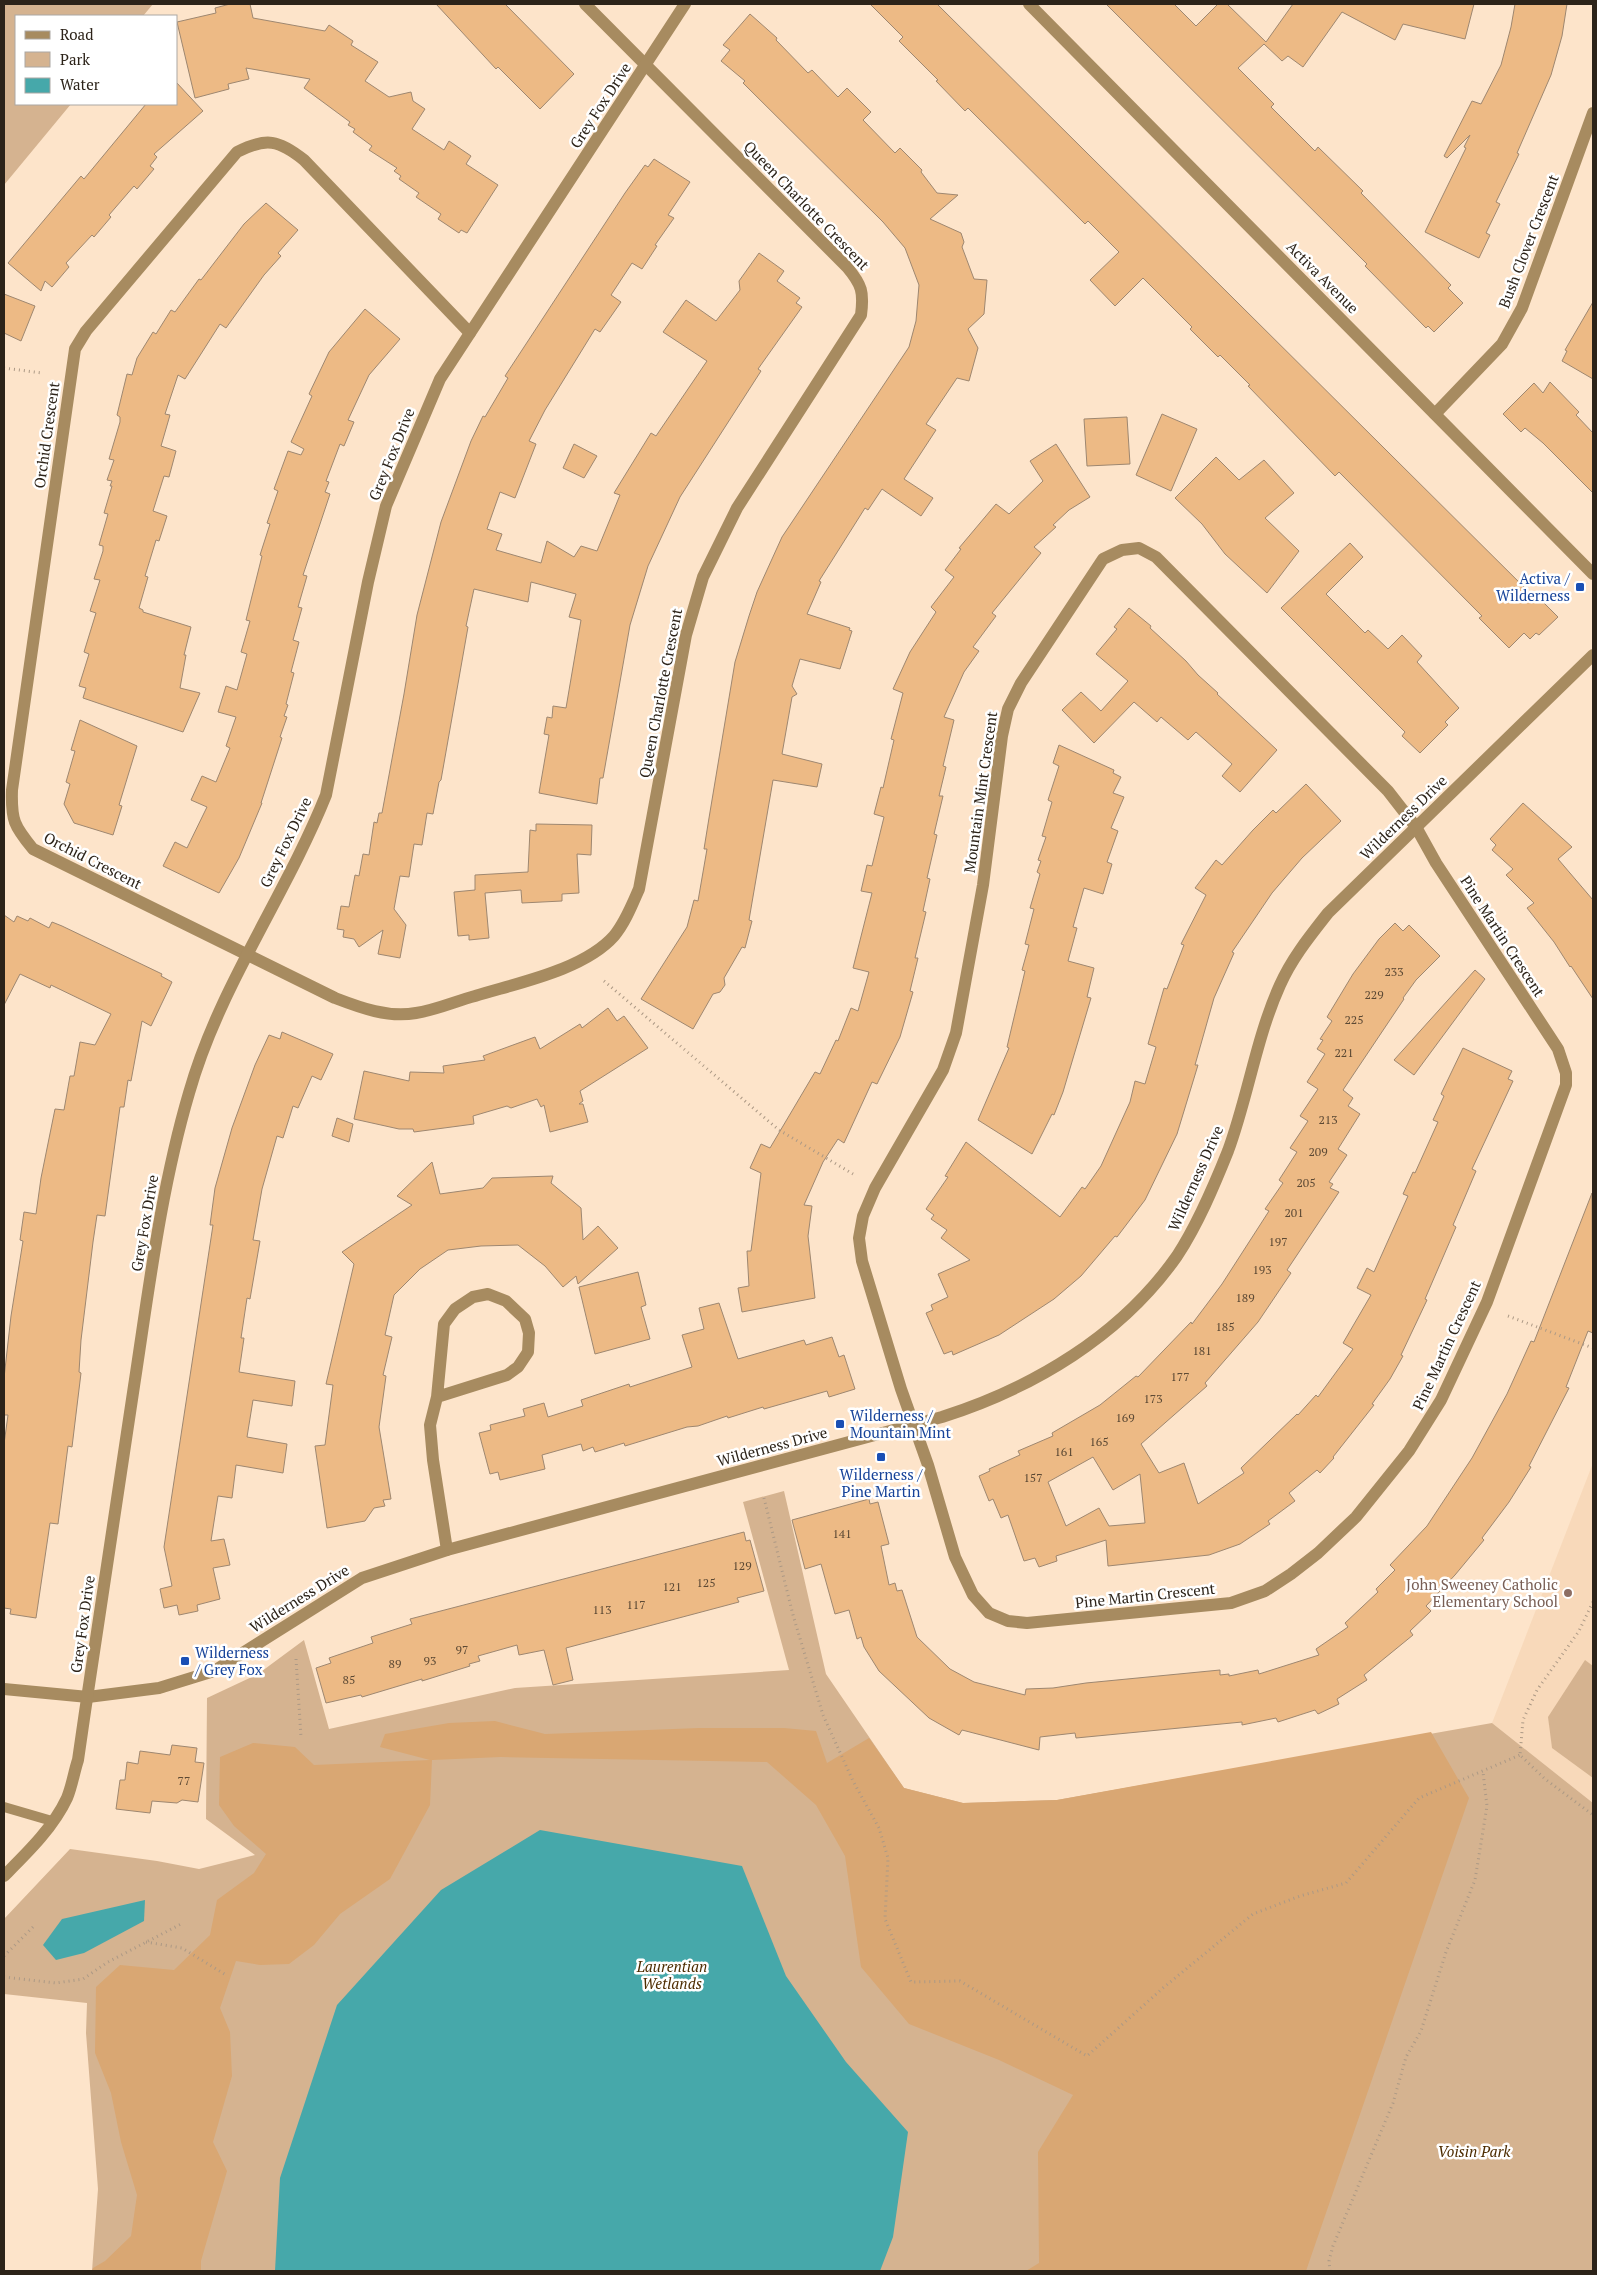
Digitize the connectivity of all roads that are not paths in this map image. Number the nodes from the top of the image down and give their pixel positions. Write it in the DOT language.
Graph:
graph roads {
  1 [pos="584,4"];
  2 [pos="685,4"];
  3 [pos="1029,4"];
  4 [pos="646,65"];
  5 [pos="1593,113"];
  6 [pos="470,333"];
  7 [pos="1435,414"];
  8 [pos="1593,574"];
  9 [pos="1593,655"];
  10 [pos="1416,827"];
  11 [pos="246,955"];
  12 [pos="437,1397"];
  13 [pos="916,1425"];
  14 [pos="447,1550"];
  15 [pos="4,1689"];
  16 [pos="88,1697"];
  17 [pos="4,1808"];
  18 [pos="52,1821"];
  19 [pos="4,1876"];
  1 -- 4 [label="street, Queen Charlotte Crescent"];
  2 -- 4 [label="street, Grey Fox Drive"];
  3 -- 7 [label="street, Activa Avenue"];
  4 -- 6 [label="street, Grey Fox Drive"];
  4 -- 11 [label="street, Queen Charlotte Crescent"];
  5 -- 7 [label="street, Bush Clover Crescent"];
  6 -- 11 [label="street, Grey Fox Drive"];
  6 -- 11 [label="street, Orchid Crescent"];
  7 -- 8 [label="street, Activa Avenue"];
  9 -- 10 [label="street, Wilderness Drive"];
  10 -- 13 [label="street, Wilderness Drive"];
  10 -- 13 [label="street, Mountain Mint Crescent"];
  10 -- 13 [label="street, Pine Martin Crescent"];
  11 -- 16 [label="street, Grey Fox Drive"];
  12 -- 12 [label="street"];
  12 -- 14 [label="street"];
  13 -- 14 [label="street, Wilderness Drive"];
  14 -- 16 [label="street, Wilderness Drive"];
  15 -- 16 [label="street, Wilderness Drive"];
  16 -- 18 [label="street, Grey Fox Drive"];
  17 -- 18 [label="lane"];
  18 -- 19 [label="street, Grey Fox Drive"];
}
